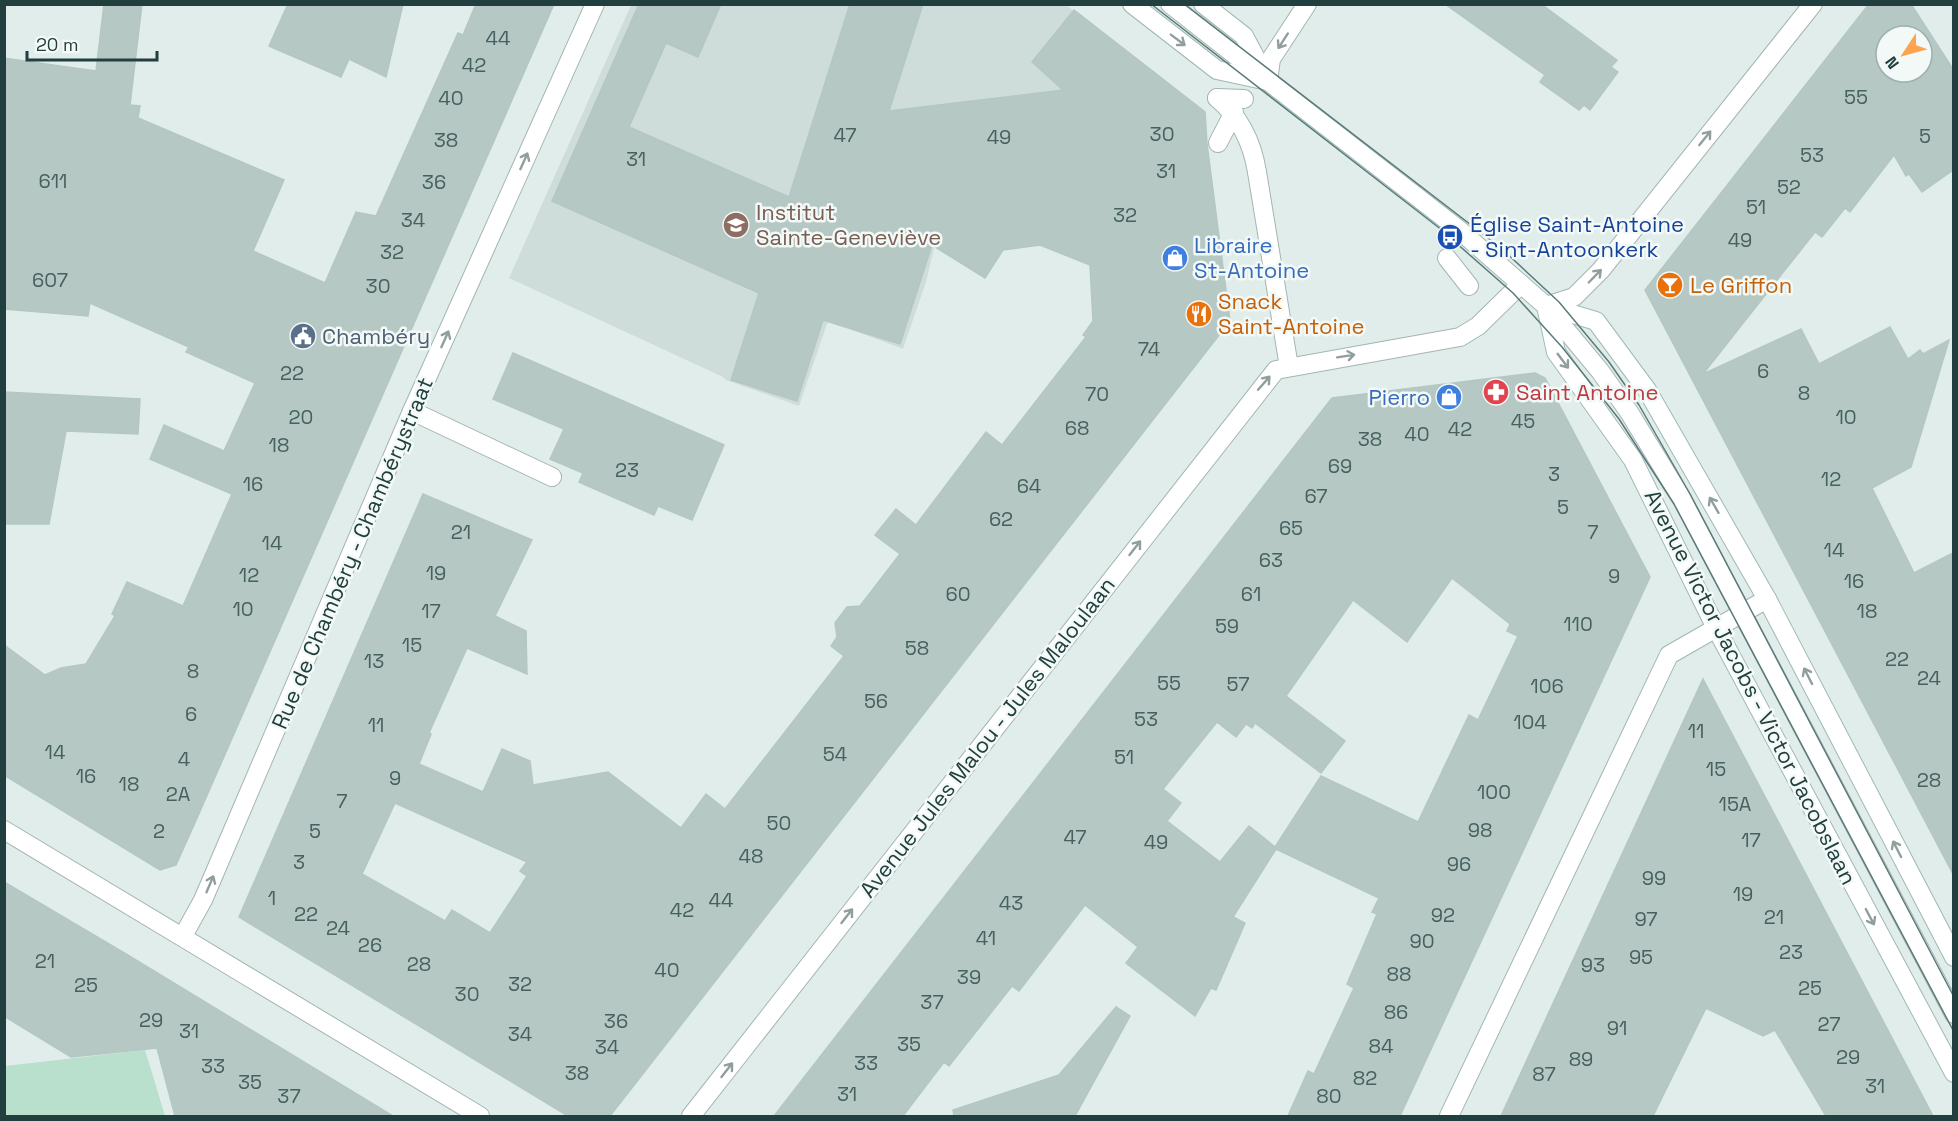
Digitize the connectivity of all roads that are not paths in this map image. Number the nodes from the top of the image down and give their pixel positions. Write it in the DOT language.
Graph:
graph roads {
  1 [pos="595,4"];
  2 [pos="1132,4"];
  3 [pos="1170,4"];
  4 [pos="1203,4"];
  5 [pos="1307,4"];
  6 [pos="1813,4"];
  7 [pos="1268,81"];
  8 [pos="1218,143"];
  9 [pos="1447,258"];
  10 [pos="1521,284"];
  11 [pos="1469,286"];
  12 [pos="1546,306"];
  13 [pos="1289,367"];
  14 [pos="412,411"];
  15 [pos="552,477"];
  16 [pos="1767,599"];
  17 [pos="1742,613"];
  18 [pos="1716,628"];
  19 [pos="4,830"];
  20 [pos="183,936"];
  21 [pos="1953,957"];
  22 [pos="1953,1014"];
  23 [pos="1953,1073"];
  24 [pos="480,1116"];
  25 [pos="691,1116"];
  26 [pos="1449,1116"];
  14 -- 1 [label="street, Rue de Chambéry - Chambérystraat, one-way"];
  2 -- 7 [label="street, one-way"];
  3 -- 7 [label="street"];
  4 -- 7 [label="street"];
  5 -- 7 [label="street, one-way"];
  12 -- 6 [label="street, one-way"];
  7 -- 10 [label="street"];
  8 -- 13 [label="street"];
  9 -- 11 [label="street"];
  10 -- 12 [label="street"];
  13 -- 10 [label="street, one-way"];
  16 -- 12 [label="street, one-way"];
  12 -- 17 [label="street, Avenue Victor Jacobs - Victor Jacobslaan"];
  12 -- 18 [label="street, Avenue Victor Jacobs - Victor Jacobslaan, one-way"];
  25 -- 13 [label="street, Avenue Jules Malou - Jules Maloulaan, one-way"];
  14 -- 15 [label="street"];
  20 -- 14 [label="street, Rue de Chambéry - Chambérystraat, one-way"];
  16 -- 17 [label="street"];
  21 -- 16 [label="street, one-way"];
  17 -- 18 [label="street"];
  17 -- 22 [label="street, Avenue Victor Jacobs - Victor Jacobslaan"];
  18 -- 23 [label="street, Avenue Victor Jacobs - Victor Jacobslaan, one-way"];
  18 -- 26 [label="street"];
  19 -- 20 [label="street"];
  20 -- 24 [label="street"];
}
